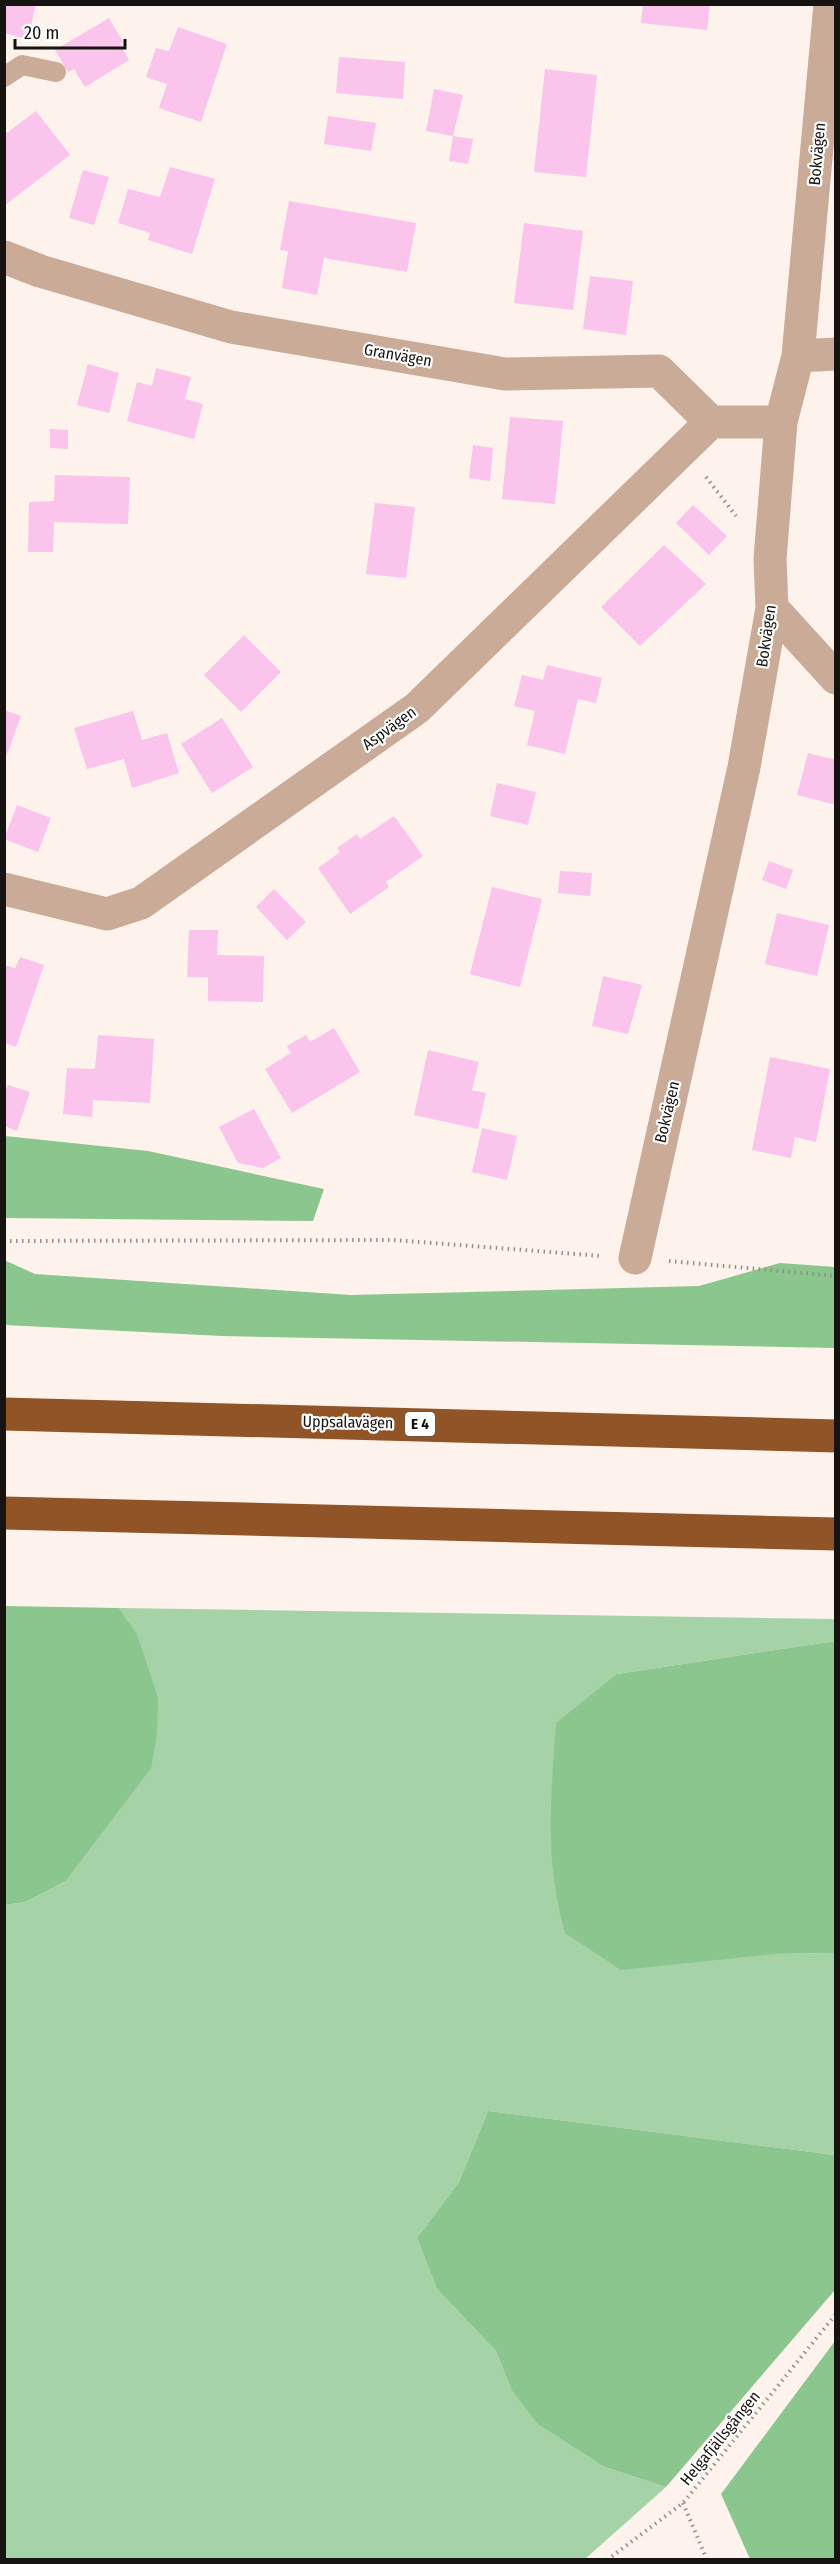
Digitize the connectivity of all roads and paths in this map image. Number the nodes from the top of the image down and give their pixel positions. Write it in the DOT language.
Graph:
graph roads {
  1 [pos="830,4"];
  2 [pos="56,72"];
  3 [pos="4,76"];
  4 [pos="4,257"];
  5 [pos="836,354"];
  6 [pos="798,356"];
  7 [pos="711,422"];
  8 [pos="781,422"];
  9 [pos="684,449"];
  10 [pos="770,559"];
  11 [pos="771,608"];
  12 [pos="836,678"];
  13 [pos="4,889"];
  14 [pos="4,1241"];
  15 [pos="635,1258"];
  16 [pos="836,1276"];
  17 [pos="4,1414"];
  18 [pos="836,1436"];
  19 [pos="4,1514"];
  20 [pos="836,1534"];
  21 [pos="836,2314"];
  22 [pos="683,2503"];
  23 [pos="607,2559"];
  24 [pos="707,2559"];
  1 -- 6 [label="street, Bokvägen"];
  2 -- 3 [label="lane"];
  4 -- 7 [label="street, Granvägen"];
  5 -- 6 [label="street"];
  6 -- 8 [label="street, Bokvägen"];
  7 -- 8 [label="street"];
  7 -- 9 [label="street, Aspvägen"];
  8 -- 10 [label="street, Bokvägen"];
  9 -- 10 [label="path"];
  9 -- 13 [label="street, Aspvägen"];
  10 -- 11 [label="street, Bokvägen"];
  11 -- 12 [label="street"];
  11 -- 15 [label="street, Bokvägen"];
  14 -- 15 [label="path"];
  15 -- 16 [label="path"];
  17 -- 18 [label="highway, Uppsalavägen / E 4"];
  19 -- 20 [label="highway"];
  21 -- 22 [label="path, Helgafjällsgången"];
  22 -- 23 [label="path, Helgafjällsgången"];
  22 -- 24 [label="path"];
}
